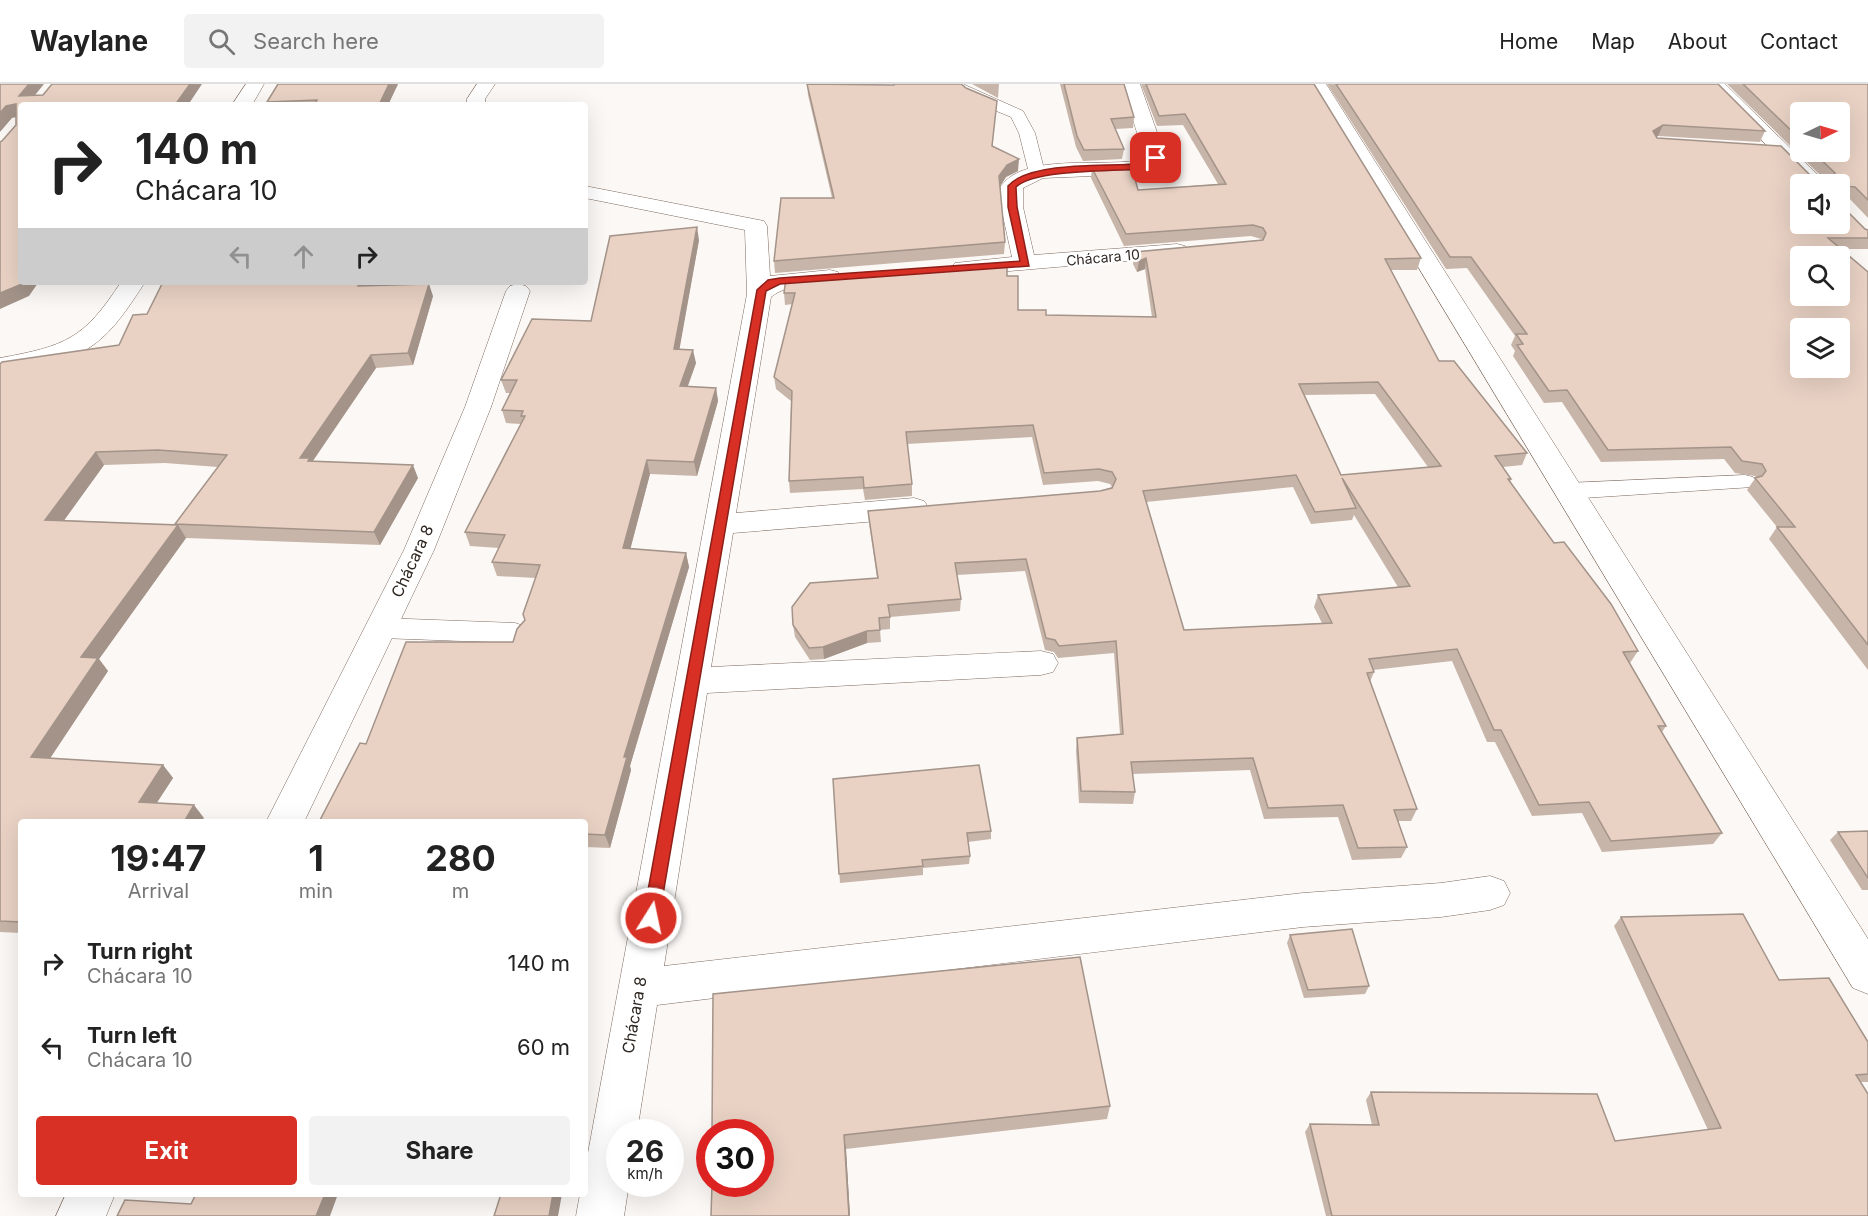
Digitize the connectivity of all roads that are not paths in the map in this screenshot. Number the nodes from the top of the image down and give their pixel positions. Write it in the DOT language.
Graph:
graph roads {
  1 [pos="255,84"];
  2 [pos="486,84"];
  3 [pos="1131,84"];
  4 [pos="1317,84"];
  5 [pos="1714,84"];
  6 [pos="960,85"];
  7 [pos="244,102"];
  8 [pos="476,102"];
  9 [pos="1754,149"];
  10 [pos="1781,150"];
  11 [pos="1037,173"];
  12 [pos="1806,174"];
  13 [pos="588,193"];
  14 [pos="1204,249"];
  15 [pos="1026,264"];
  16 [pos="944,269"];
  17 [pos="850,276"];
  18 [pos="131,285"];
  19 [pos="763,290"];
  20 [pos="518,291"];
  21 [pos="0,366"];
  22 [pos="1745,482"];
  23 [pos="1568,491"];
  24 [pos="946,505"];
  25 [pos="721,524"];
  26 [pos="381,628"];
  27 [pos="514,633"];
  28 [pos="1041,663"];
  29 [pos="693,681"];
  30 [pos="286,819"];
  31 [pos="1490,893"];
  32 [pos="1868,975"];
  33 [pos="639,988"];
  34 [pos="90,1197"];
  35 [pos="80,1216"];
  36 [pos="600,1216"];
  1 -- 7 [label="street"];
  2 -- 8 [label="street"];
  3 -- 11 [label="street"];
  4 -- 23 [label="street"];
  5 -- 10 [label="street"];
  6 -- 11 [label="lane"];
  9 -- 10 [label="lane"];
  10 -- 12 [label="street"];
  11 -- 15 [label="street"];
  13 -- 19 [label="street, Chácara 8"];
  14 -- 15 [label="street, Chácara 10"];
  15 -- 16 [label="street, Chácara 10"];
  17 -- 19 [label="street"];
  18 -- 21 [label="street"];
  19 -- 25 [label="street, Chácara 8"];
  20 -- 26 [label="street, Chácara 8"];
  22 -- 23 [label="lane"];
  23 -- 32 [label="street"];
  24 -- 25 [label="street"];
  25 -- 29 [label="street, Chácara 8"];
  26 -- 27 [label="lane"];
  26 -- 30 [label="street, Chácara 8"];
  28 -- 29 [label="street"];
  29 -- 33 [label="street, Chácara 8"];
  31 -- 33 [label="street"];
  33 -- 36 [label="street, Chácara 8"];
  34 -- 35 [label="street"];
}
